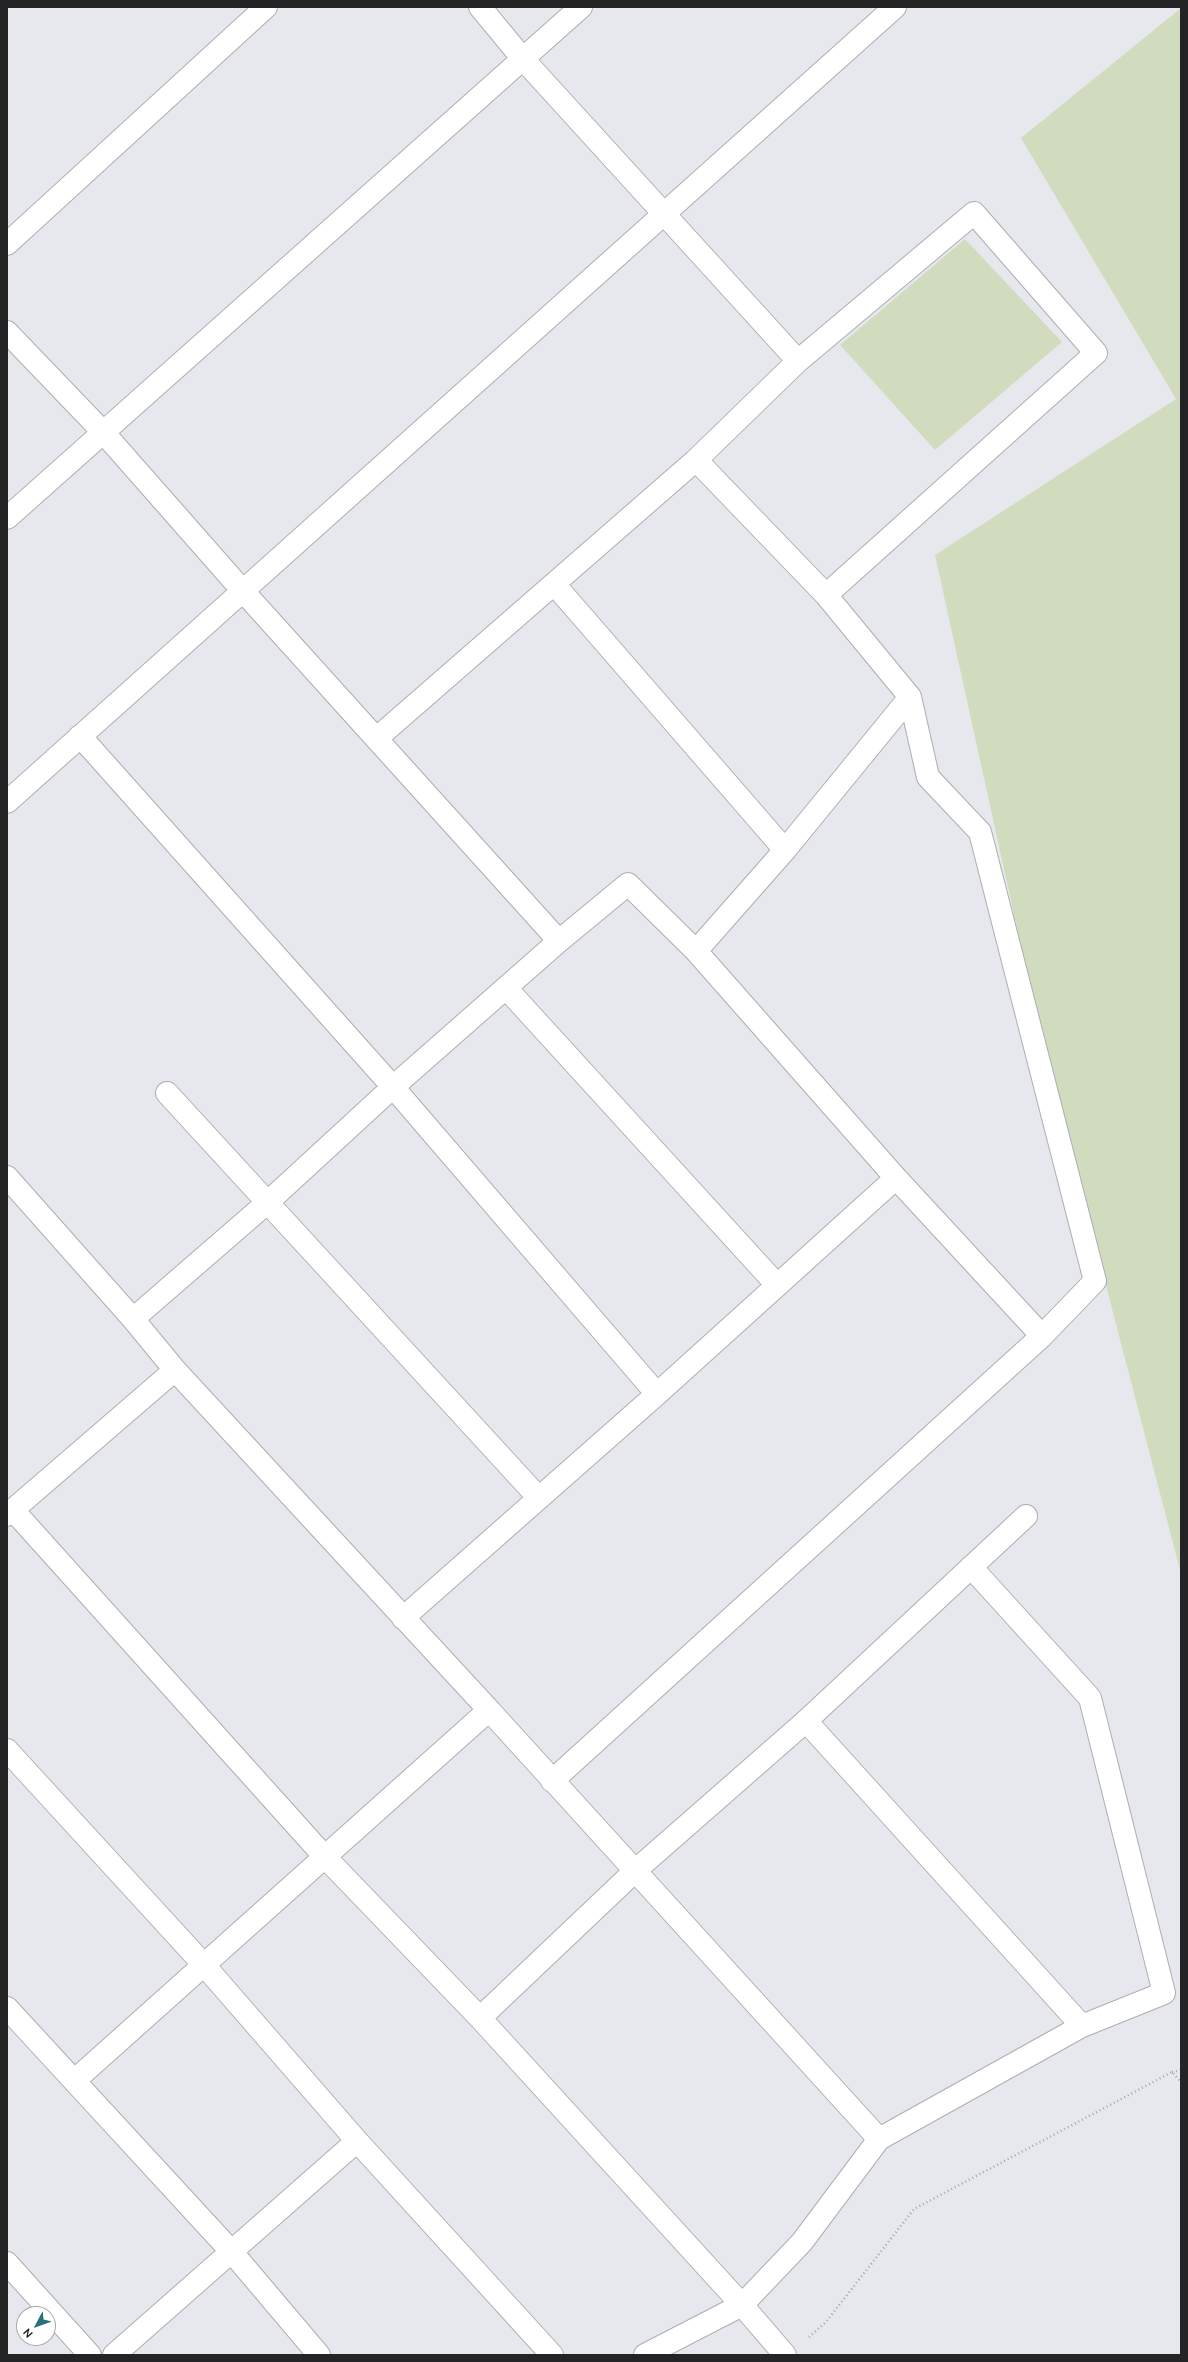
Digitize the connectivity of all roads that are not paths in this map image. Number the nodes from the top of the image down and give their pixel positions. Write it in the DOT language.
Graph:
graph roads {
  1 [pos="266,7"];
  2 [pos="480,7"];
  3 [pos="581,7"];
  4 [pos="895,7"];
  5 [pos="523,59"];
  6 [pos="664,214"];
  7 [pos="7,244"];
  8 [pos="7,332"];
  9 [pos="798,361"];
  10 [pos="103,432"];
  11 [pos="696,460"];
  12 [pos="7,518"];
  13 [pos="555,585"];
  14 [pos="242,590"];
  15 [pos="826,595"];
  16 [pos="910,697"];
  17 [pos="80,736"];
  18 [pos="377,738"];
  19 [pos="7,802"];
  20 [pos="785,850"];
  21 [pos="559,941"];
  22 [pos="696,951"];
  23 [pos="506,988"];
  24 [pos="393,1087"];
  25 [pos="168,1093"];
  26 [pos="7,1177"];
  27 [pos="896,1178"];
  28 [pos="268,1202"];
  29 [pos="777,1285"];
  30 [pos="133,1319"];
  31 [pos="1042,1336"];
  32 [pos="175,1370"];
  33 [pos="657,1394"];
  34 [pos="538,1497"];
  35 [pos="10,1513"];
  36 [pos="1026,1516"];
  37 [pos="971,1567"];
  38 [pos="403,1618"];
  39 [pos="489,1710"];
  40 [pos="806,1721"];
  41 [pos="7,1750"];
  42 [pos="552,1781"];
  43 [pos="324,1856"];
  44 [pos="636,1870"];
  45 [pos="204,1965"];
  46 [pos="7,2008"];
  47 [pos="480,2018"];
  48 [pos="1082,2026"];
  49 [pos="74,2081"];
  50 [pos="879,2140"];
  51 [pos="357,2141"];
  52 [pos="231,2252"];
  53 [pos="7,2263"];
  54 [pos="742,2305"];
  55 [pos="90,2355"];
  56 [pos="114,2355"];
  57 [pos="319,2355"];
  58 [pos="552,2355"];
  59 [pos="645,2355"];
  60 [pos="785,2355"];
  1 -- 7 [label="street"];
  2 -- 5 [label="street"];
  3 -- 5 [label="street"];
  4 -- 6 [label="street"];
  5 -- 6 [label="street"];
  5 -- 10 [label="street"];
  6 -- 9 [label="street"];
  6 -- 14 [label="street"];
  8 -- 10 [label="street"];
  9 -- 11 [label="street"];
  9 -- 15 [label="street"];
  10 -- 12 [label="street"];
  10 -- 14 [label="street"];
  11 -- 13 [label="street"];
  11 -- 15 [label="street"];
  13 -- 18 [label="street"];
  13 -- 20 [label="street"];
  14 -- 17 [label="street"];
  14 -- 18 [label="street"];
  15 -- 16 [label="street"];
  16 -- 20 [label="street"];
  16 -- 31 [label="street"];
  17 -- 19 [label="street"];
  17 -- 24 [label="street"];
  18 -- 21 [label="street"];
  20 -- 22 [label="street"];
  21 -- 22 [label="street"];
  21 -- 23 [label="street"];
  22 -- 27 [label="street"];
  23 -- 24 [label="street"];
  23 -- 29 [label="street"];
  24 -- 28 [label="street"];
  24 -- 33 [label="street"];
  25 -- 28 [label="street"];
  26 -- 30 [label="street"];
  27 -- 29 [label="street"];
  27 -- 31 [label="street"];
  28 -- 30 [label="street"];
  28 -- 34 [label="street"];
  29 -- 33 [label="street"];
  30 -- 32 [label="street"];
  31 -- 42 [label="street"];
  32 -- 35 [label="street"];
  32 -- 38 [label="street"];
  33 -- 34 [label="street"];
  34 -- 38 [label="street"];
  35 -- 43 [label="street"];
  36 -- 37 [label="street"];
  37 -- 40 [label="street"];
  37 -- 48 [label="street"];
  38 -- 39 [label="street"];
  39 -- 42 [label="street"];
  39 -- 43 [label="street"];
  40 -- 44 [label="street"];
  40 -- 48 [label="street"];
  41 -- 45 [label="street"];
  42 -- 44 [label="street"];
  43 -- 45 [label="street"];
  43 -- 47 [label="street"];
  44 -- 47 [label="street"];
  44 -- 50 [label="street"];
  45 -- 49 [label="street"];
  45 -- 51 [label="street"];
  46 -- 49 [label="street"];
  47 -- 54 [label="street"];
  48 -- 50 [label="street"];
  49 -- 52 [label="street"];
  50 -- 54 [label="street"];
  51 -- 52 [label="street"];
  51 -- 58 [label="street"];
  52 -- 56 [label="street"];
  52 -- 57 [label="street"];
  53 -- 55 [label="street"];
  54 -- 59 [label="street"];
  54 -- 60 [label="street"];
}
